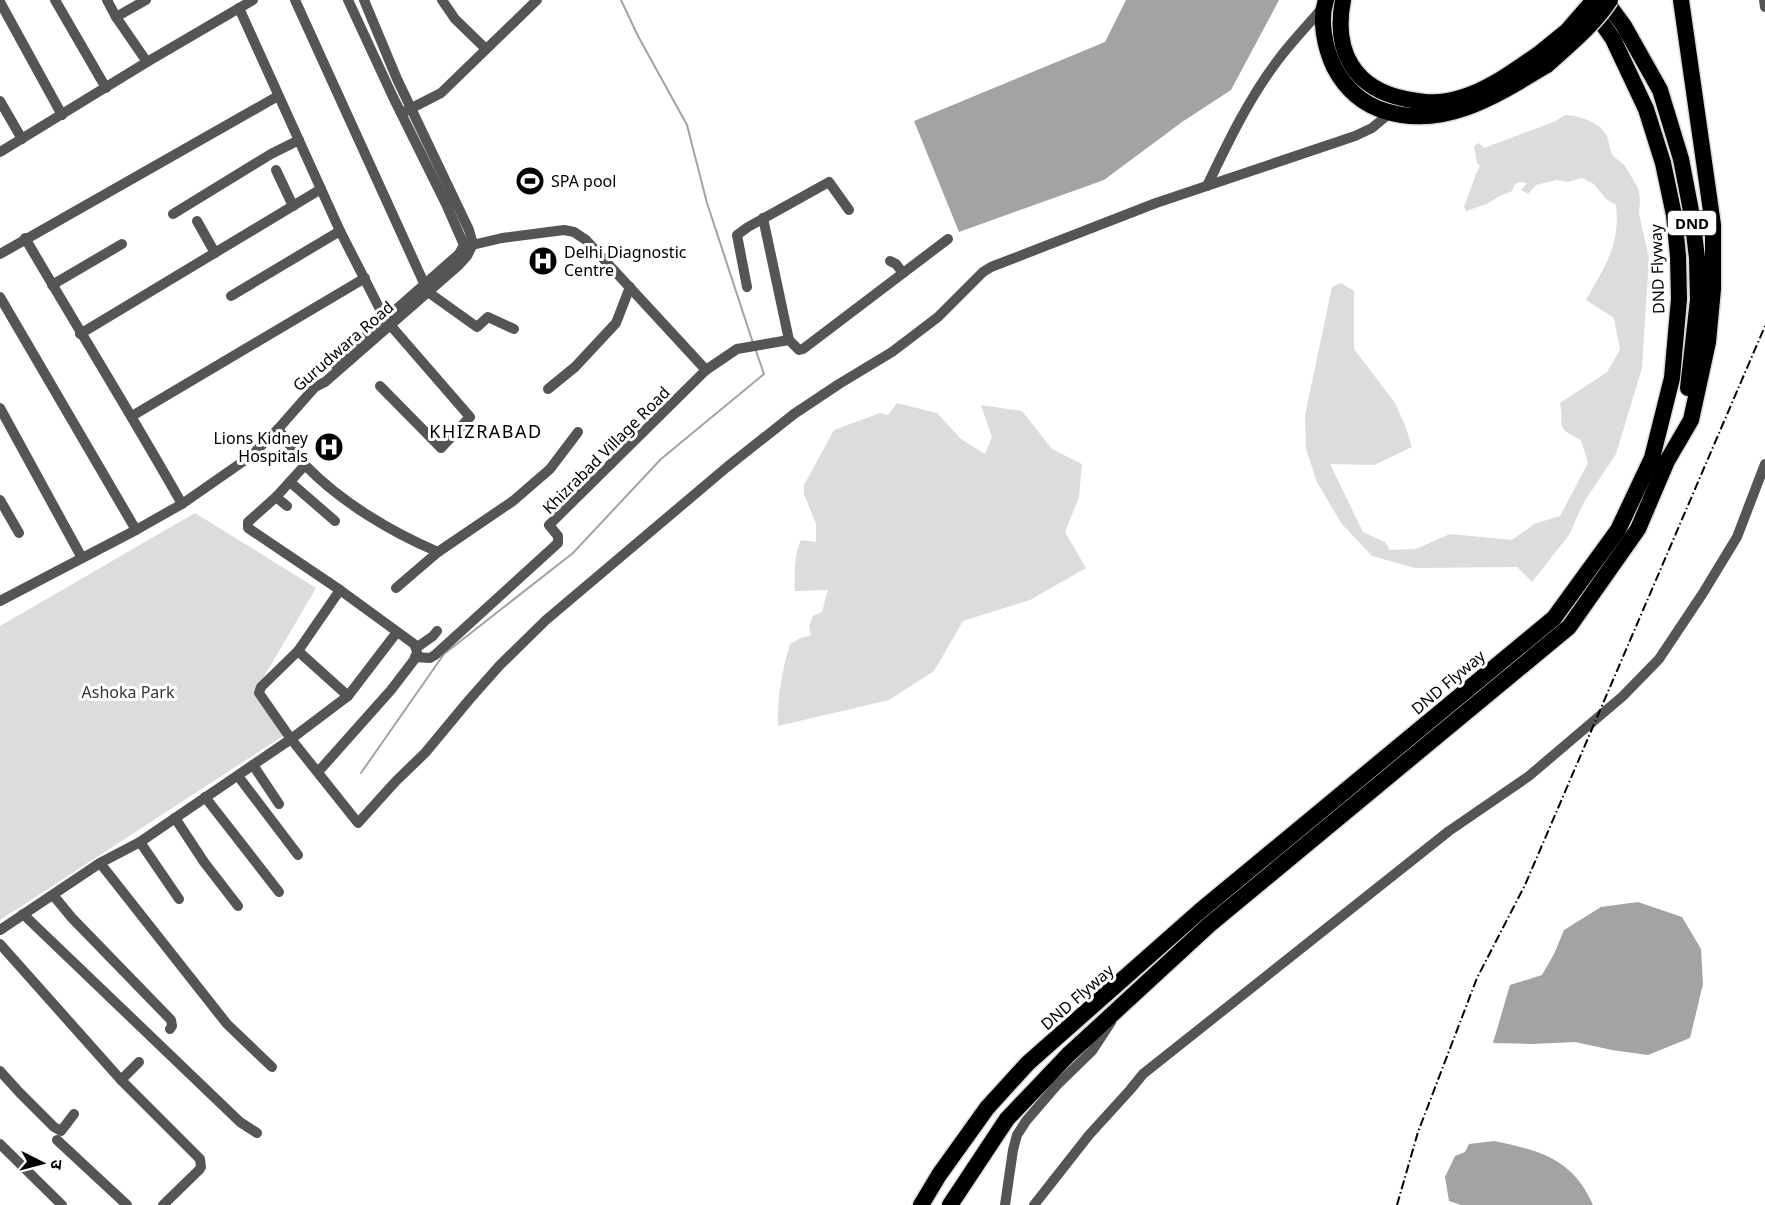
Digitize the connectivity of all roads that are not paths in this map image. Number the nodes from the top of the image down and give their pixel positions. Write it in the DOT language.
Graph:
graph roads {
  1 [pos="55,0"];
  2 [pos="107,0"];
  3 [pos="147,0"];
  4 [pos="253,0"];
  5 [pos="295,0"];
  6 [pos="348,0"];
  7 [pos="364,0"];
  8 [pos="442,0"];
  9 [pos="537,0"];
  10 [pos="1343,0"];
  11 [pos="1577,0"];
  12 [pos="1586,0"];
  13 [pos="1594,0"];
  14 [pos="1605,0"];
  15 [pos="1610,0"];
  16 [pos="1682,0"];
  17 [pos="1764,0"];
  18 [pos="0,1"];
  19 [pos="1325,3"];
  20 [pos="1765,6"];
  21 [pos="239,8"];
  22 [pos="116,17"];
  23 [pos="1614,39"];
  24 [pos="486,49"];
  25 [pos="1543,59"];
  26 [pos="147,62"];
  27 [pos="106,88"];
  28 [pos="278,96"];
  29 [pos="0,100"];
  30 [pos="406,111"];
  31 [pos="1389,112"];
  32 [pos="62,115"];
  33 [pos="22,139"];
  34 [pos="299,140"];
  35 [pos="0,152"];
  36 [pos="276,170"];
  37 [pos="1207,186"];
  38 [pos="321,189"];
  39 [pos="293,206"];
  40 [pos="849,210"];
  41 [pos="173,214"];
  42 [pos="763,218"];
  43 [pos="196,221"];
  44 [pos="340,231"];
  45 [pos="25,238"];
  46 [pos="948,239"];
  47 [pos="122,244"];
  48 [pos="468,246"];
  49 [pos="215,253"];
  50 [pos="0,254"];
  51 [pos="890,261"];
  52 [pos="903,273"];
  53 [pos="365,278"];
  54 [pos="52,285"];
  55 [pos="630,287"];
  56 [pos="747,287"];
  57 [pos="426,288"];
  58 [pos="231,296"];
  59 [pos="0,297"];
  60 [pos="387,322"];
  61 [pos="514,328"];
  62 [pos="80,334"];
  63 [pos="789,340"];
  64 [pos="706,370"];
  65 [pos="380,386"];
  66 [pos="548,389"];
  67 [pos="0,408"];
  68 [pos="132,416"];
  69 [pos="278,429"];
  70 [pos="578,432"];
  71 [pos="1668,461"];
  72 [pos="1765,464"];
  73 [pos="305,465"];
  74 [pos="290,482"];
  75 [pos="276,497"];
  76 [pos="0,500"];
  77 [pos="182,504"];
  78 [pos="287,506"];
  79 [pos="335,521"];
  80 [pos="136,530"];
  81 [pos="19,533"];
  82 [pos="438,552"];
  83 [pos="82,558"];
  84 [pos="396,588"];
  85 [pos="340,590"];
  86 [pos="2,596"];
  87 [pos="437,631"];
  88 [pos="397,632"];
  89 [pos="298,651"];
  90 [pos="416,653"];
  91 [pos="348,696"];
  92 [pos="291,739"];
  93 [pos="253,765"];
  94 [pos="318,772"];
  95 [pos="238,776"];
  96 [pos="206,797"];
  97 [pos="279,804"];
  98 [pos="176,818"];
  99 [pos="140,842"];
  100 [pos="298,855"];
  101 [pos="100,863"];
  102 [pos="279,892"];
  103 [pos="52,895"];
  104 [pos="179,899"];
  105 [pos="238,906"];
  106 [pos="23,914"];
  107 [pos="0,930"];
  108 [pos="0,944"];
  109 [pos="1123,1005"];
  110 [pos="170,1029"];
  111 [pos="139,1062"];
  112 [pos="272,1067"];
  113 [pos="0,1071"];
  114 [pos="121,1080"];
  115 [pos="75,1114"];
  116 [pos="257,1133"];
  117 [pos="57,1140"];
  118 [pos="0,1144"];
  119 [pos="63,1205"];
  120 [pos="127,1205"];
  121 [pos="163,1205"];
  122 [pos="921,1205"];
  123 [pos="950,1205"];
  124 [pos="1005,1205"];
  125 [pos="1034,1205"];
  1 -- 27 [label="street"];
  2 -- 22 [label="street"];
  3 -- 22 [label="street"];
  4 -- 21 [label="street"];
  5 -- 57 [label="street"];
  6 -- 30 [label="street"];
  7 -- 30 [label="street"];
  8 -- 24 [label="street"];
  9 -- 24 [label="street"];
  10 -- 25 [label="highway"];
  11 -- 23 [label="highway"];
  12 -- 23 [label="highway"];
  13 -- 25 [label="highway, bridge"];
  14 -- 71 [label="highway, DND"];
  15 -- 25 [label="highway, bridge"];
  16 -- 71 [label="highway"];
  17 -- 20 [label="street"];
  18 -- 32 [label="street"];
  19 -- 31 [label="highway"];
  19 -- 37 [label="street"];
  21 -- 26 [label="street"];
  21 -- 28 [label="street"];
  22 -- 26 [label="street"];
  23 -- 122 [label="highway, DND Flyway"];
  24 -- 30 [label="street"];
  25 -- 31 [label="highway"];
  26 -- 27 [label="street"];
  27 -- 32 [label="street"];
  28 -- 34 [label="street"];
  28 -- 45 [label="street"];
  29 -- 33 [label="street"];
  30 -- 48 [label="street"];
  31 -- 37 [label="street"];
  32 -- 33 [label="street"];
  33 -- 35 [label="street"];
  34 -- 38 [label="street"];
  34 -- 41 [label="street"];
  36 -- 39 [label="street"];
  37 -- 94 [label="street"];
  38 -- 39 [label="street"];
  38 -- 44 [label="street"];
  39 -- 49 [label="street"];
  40 -- 42 [label="street"];
  42 -- 56 [label="street"];
  42 -- 63 [label="street"];
  43 -- 49 [label="street"];
  44 -- 53 [label="street"];
  44 -- 58 [label="street"];
  45 -- 50 [label="street"];
  45 -- 54 [label="street"];
  46 -- 52 [label="street"];
  47 -- 54 [label="street"];
  48 -- 55 [label="street"];
  48 -- 57 [label="street, Gurudwara Road"];
  49 -- 62 [label="street"];
  51 -- 52 [label="street"];
  52 -- 63 [label="street"];
  53 -- 60 [label="street"];
  53 -- 68 [label="street"];
  54 -- 62 [label="street"];
  55 -- 64 [label="street"];
  55 -- 66 [label="street"];
  57 -- 60 [label="street, Gurudwara Road"];
  57 -- 61 [label="street"];
  59 -- 80 [label="street"];
  60 -- 65 [label="street"];
  60 -- 69 [label="street, Gurudwara Road"];
  62 -- 68 [label="street"];
  63 -- 64 [label="street"];
  64 -- 90 [label="street, Khizrabad Village Road"];
  67 -- 83 [label="street"];
  68 -- 77 [label="street"];
  69 -- 73 [label="street"];
  69 -- 77 [label="street, Gurudwara Road"];
  70 -- 82 [label="street"];
  71 -- 109 [label="highway, DND Flyway"];
  72 -- 125 [label="street"];
  73 -- 74 [label="street"];
  73 -- 82 [label="street"];
  74 -- 75 [label="street"];
  74 -- 79 [label="street"];
  75 -- 78 [label="street"];
  75 -- 85 [label="street"];
  76 -- 81 [label="street"];
  77 -- 80 [label="street, Gurudwara Road"];
  80 -- 83 [label="street, Gurudwara Road"];
  82 -- 84 [label="street"];
  83 -- 86 [label="street, Gurudwara Road"];
  85 -- 88 [label="street"];
  85 -- 89 [label="street"];
  87 -- 90 [label="street"];
  88 -- 90 [label="street"];
  88 -- 91 [label="street"];
  89 -- 91 [label="street"];
  89 -- 92 [label="street"];
  90 -- 94 [label="street"];
  91 -- 92 [label="street"];
  92 -- 93 [label="street"];
  92 -- 94 [label="street"];
  93 -- 95 [label="street"];
  93 -- 97 [label="street"];
  95 -- 96 [label="street"];
  95 -- 100 [label="street"];
  96 -- 98 [label="street"];
  96 -- 102 [label="street"];
  98 -- 99 [label="street"];
  98 -- 105 [label="street"];
  99 -- 101 [label="street"];
  99 -- 104 [label="street"];
  101 -- 103 [label="street"];
  101 -- 112 [label="street"];
  103 -- 106 [label="street"];
  103 -- 110 [label="street"];
  106 -- 107 [label="street"];
  106 -- 116 [label="street"];
  108 -- 114 [label="street"];
  109 -- 123 [label="highway, DND Flyway"];
  109 -- 124 [label="street"];
  111 -- 114 [label="street"];
  113 -- 115 [label="street"];
  114 -- 121 [label="street"];
  117 -- 120 [label="street"];
  118 -- 119 [label="street"];
}
